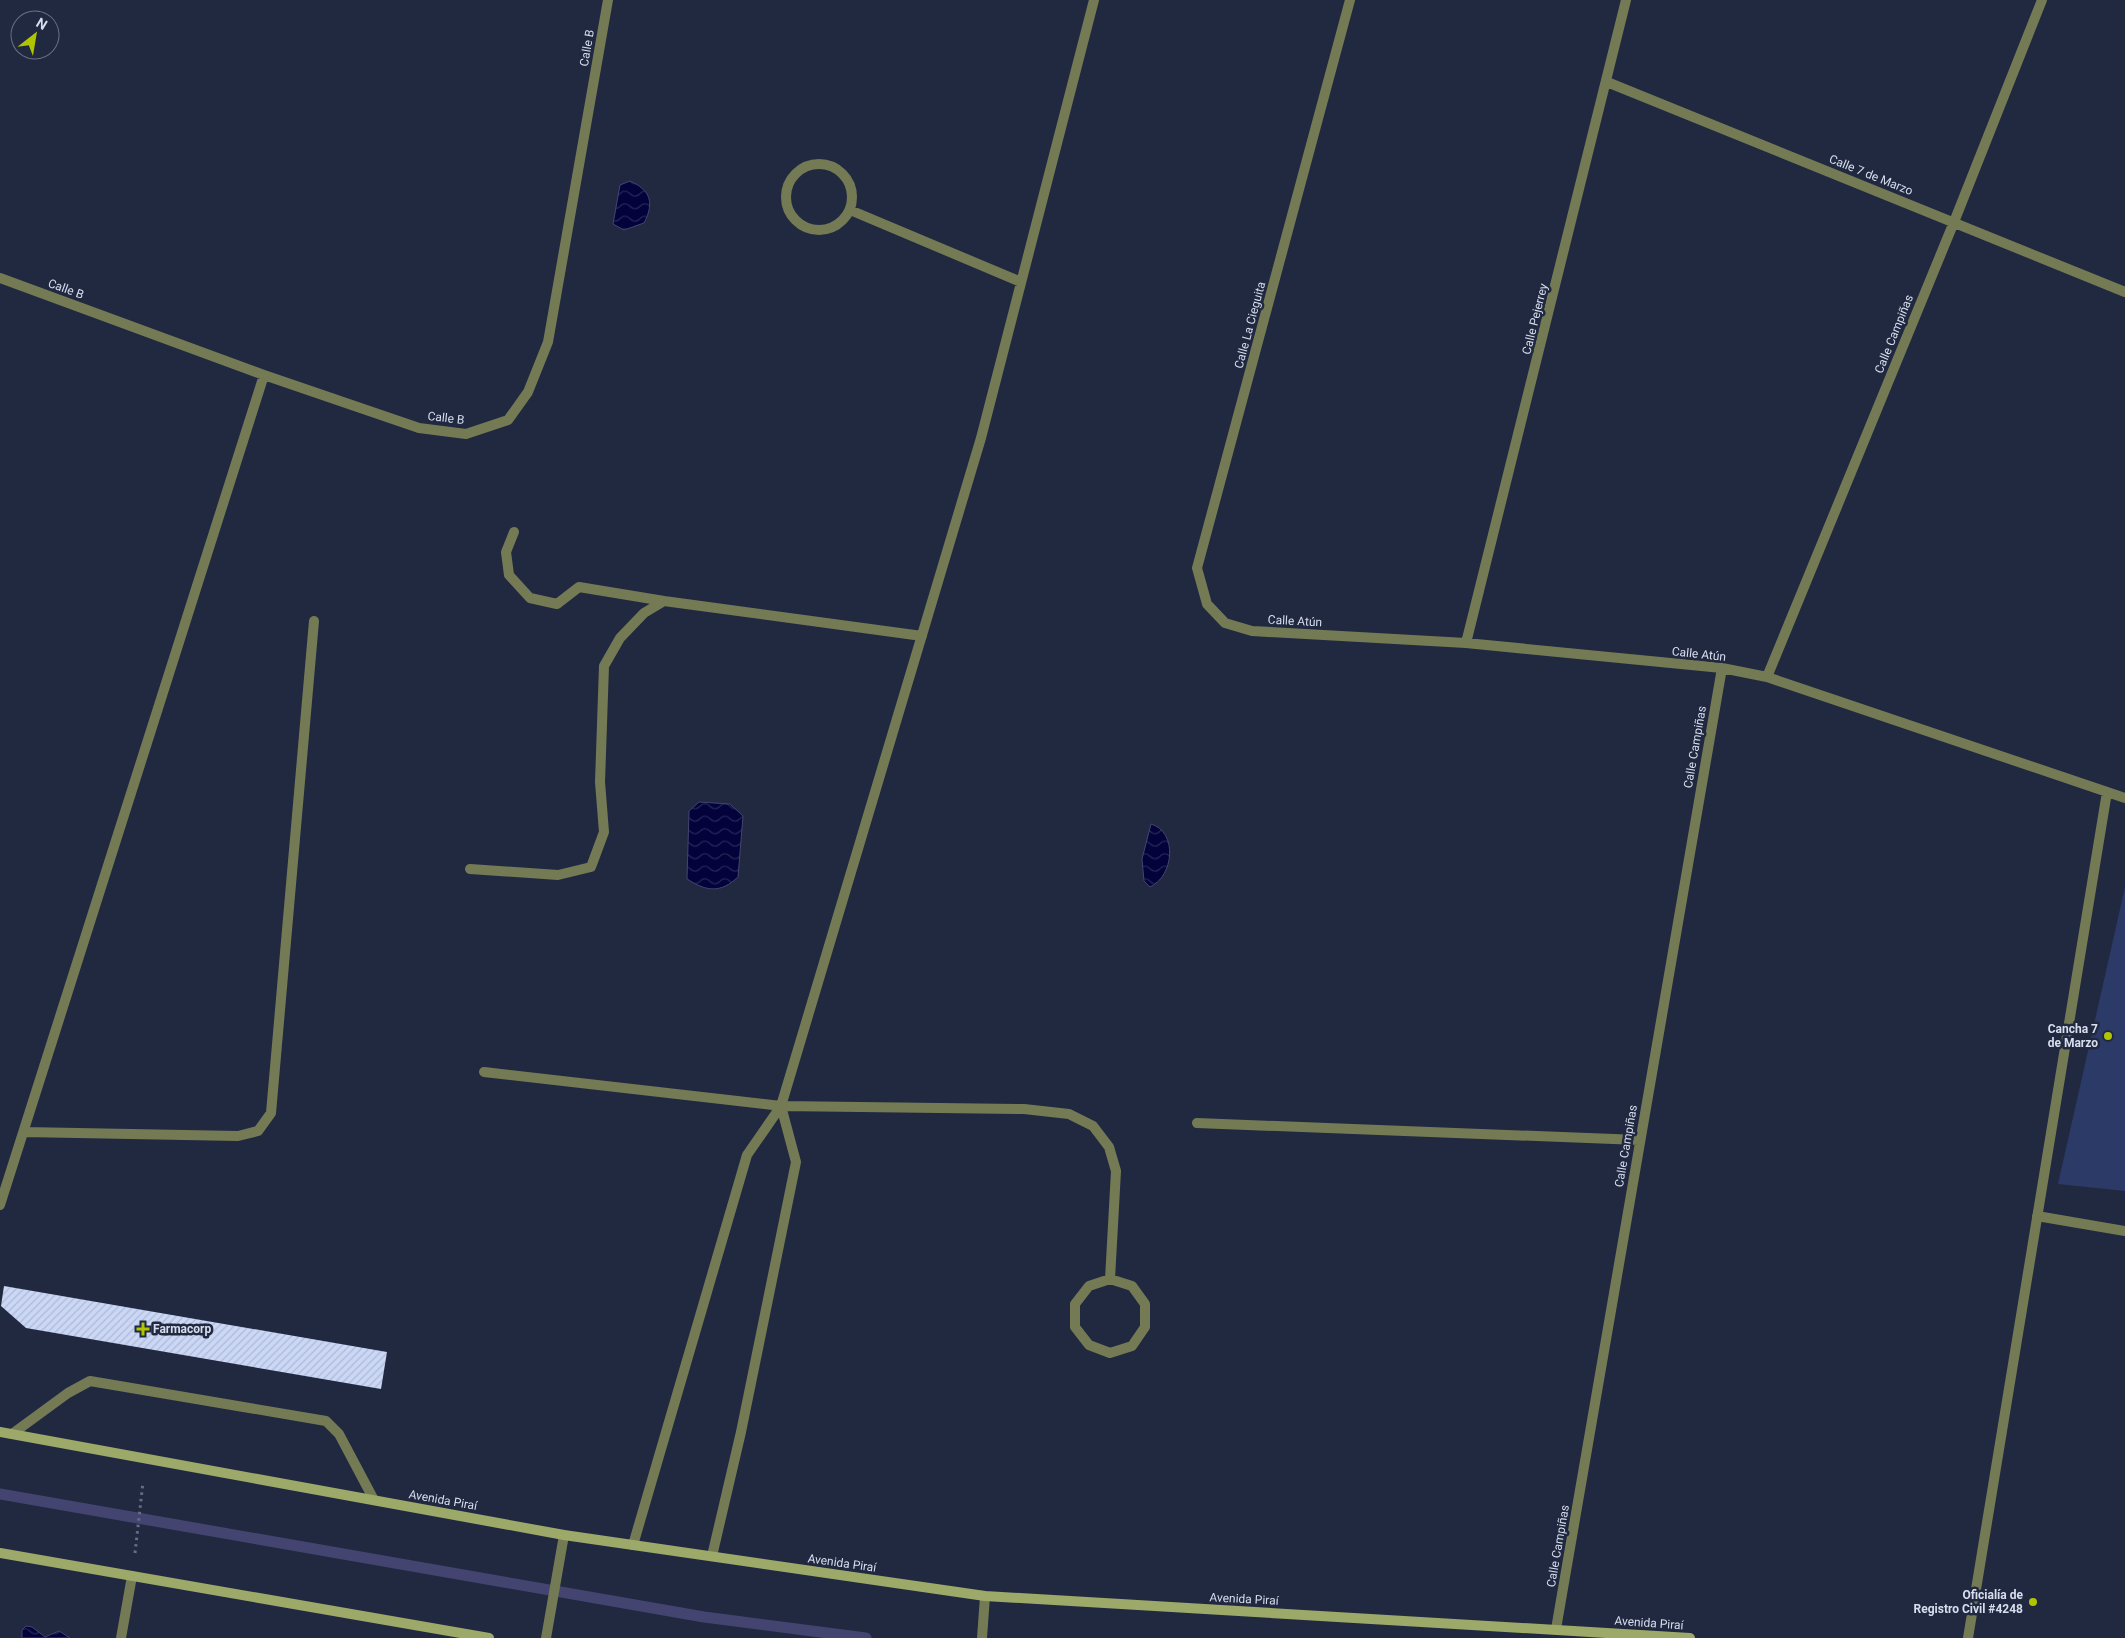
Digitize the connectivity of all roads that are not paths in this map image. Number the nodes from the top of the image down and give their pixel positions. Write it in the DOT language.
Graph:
graph roads {
  1 [pos="608,0"];
  2 [pos="1094,0"];
  3 [pos="1350,0"];
  4 [pos="1626,0"];
  5 [pos="2042,0"];
  6 [pos="1607,82"];
  7 [pos="850,210"];
  8 [pos="1954,222"];
  9 [pos="0,278"];
  10 [pos="1021,282"];
  11 [pos="2125,292"];
  12 [pos="264,375"];
  13 [pos="514,532"];
  14 [pos="664,601"];
  15 [pos="314,621"];
  16 [pos="1252,631"];
  17 [pos="922,636"];
  18 [pos="1466,643"];
  19 [pos="1722,668"];
  20 [pos="1767,677"];
  21 [pos="2106,792"];
  22 [pos="2125,798"];
  23 [pos="470,869"];
  24 [pos="484,1072"];
  25 [pos="781,1106"];
  26 [pos="1197,1123"];
  27 [pos="24,1132"];
  28 [pos="1640,1140"];
  29 [pos="0,1205"];
  30 [pos="2037,1216"];
  31 [pos="2125,1231"];
  32 [pos="1110,1279"];
  33 [pos="0,1432"];
  34 [pos="12,1434"];
  35 [pos="374,1500"];
  36 [pos="564,1535"];
  37 [pos="633,1545"];
  38 [pos="0,1553"];
  39 [pos="712,1556"];
  40 [pos="132,1576"];
  41 [pos="986,1596"];
  42 [pos="1556,1629"];
  43 [pos="121,1638"];
  44 [pos="489,1638"];
  45 [pos="546,1638"];
  46 [pos="982,1638"];
  47 [pos="1690,1638"];
  48 [pos="1968,1638"];
  1 -- 12 [label="street, Calle B"];
  2 -- 10 [label="street"];
  3 -- 16 [label="street, Calle La Cieguita"];
  4 -- 6 [label="street, Calle Pejerrey"];
  5 -- 8 [label="street, Calle Campiñas"];
  6 -- 8 [label="street, Calle 7 de Marzo"];
  6 -- 18 [label="street, Calle Pejerrey"];
  7 -- 7 [label="street"];
  7 -- 10 [label="street"];
  8 -- 11 [label="street, Calle 7 de Marzo"];
  8 -- 20 [label="street, Calle Campiñas"];
  9 -- 12 [label="street, Calle B"];
  10 -- 17 [label="street"];
  12 -- 27 [label="street"];
  13 -- 14 [label="street"];
  14 -- 17 [label="street"];
  14 -- 23 [label="street"];
  15 -- 27 [label="street"];
  16 -- 18 [label="street, Calle Atún"];
  17 -- 25 [label="street"];
  18 -- 19 [label="street, Calle Atún"];
  19 -- 20 [label="street, Calle Atún"];
  19 -- 28 [label="street, Calle Campiñas"];
  20 -- 21 [label="street, Calle Atún"];
  21 -- 22 [label="street, Calle Atún"];
  21 -- 30 [label="street"];
  24 -- 25 [label="street"];
  25 -- 32 [label="street"];
  25 -- 37 [label="street"];
  25 -- 39 [label="street"];
  26 -- 28 [label="street"];
  27 -- 29 [label="street"];
  28 -- 42 [label="street, Calle Campiñas"];
  30 -- 31 [label="street"];
  30 -- 48 [label="street"];
  32 -- 32 [label="street"];
  33 -- 34 [label="main road, Avenida Piraí"];
  34 -- 35 [label="main road, Avenida Piraí"];
  34 -- 35 [label="street"];
  35 -- 36 [label="main road, Avenida Piraí"];
  36 -- 37 [label="main road, Avenida Piraí"];
  36 -- 45 [label="street"];
  37 -- 39 [label="main road, Avenida Piraí"];
  38 -- 40 [label="main road"];
  39 -- 41 [label="main road, Avenida Piraí"];
  40 -- 43 [label="street"];
  40 -- 44 [label="main road"];
  41 -- 42 [label="main road, Avenida Piraí"];
  41 -- 46 [label="street"];
  42 -- 47 [label="main road, Avenida Piraí"];
}
